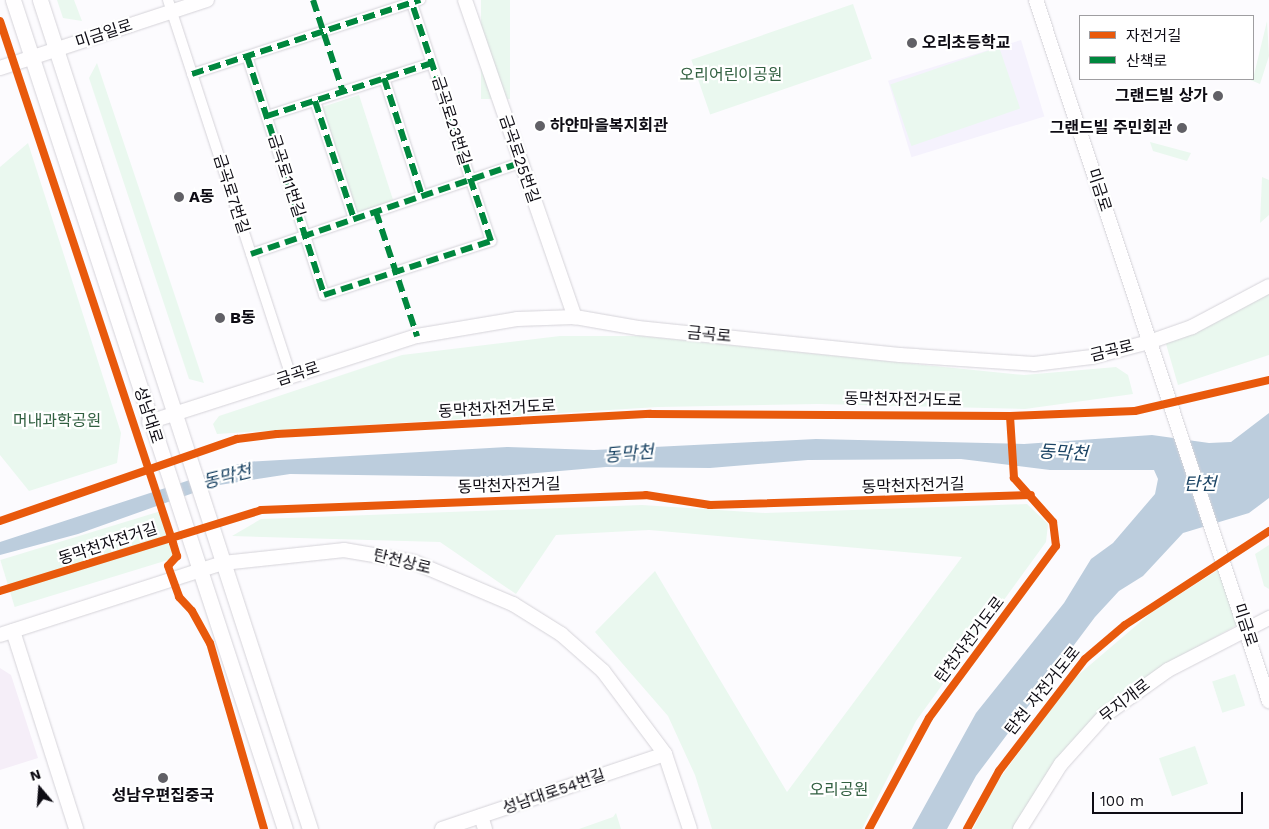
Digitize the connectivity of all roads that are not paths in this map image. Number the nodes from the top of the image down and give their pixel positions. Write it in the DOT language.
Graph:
graph roads {
  1 [pos="13,0"];
  2 [pos="40,0"];
  3 [pos="207,0"];
  4 [pos="465,0"];
  5 [pos="1036,0"];
  6 [pos="416,1"];
  7 [pos="170,6"];
  8 [pos="56,49"];
  9 [pos="247,56"];
  10 [pos="31,57"];
  11 [pos="432,63"];
  12 [pos="0,68"];
  13 [pos="192,74"];
  14 [pos="384,78"];
  15 [pos="343,92"];
  16 [pos="315,101"];
  17 [pos="267,116"];
  18 [pos="520,163"];
  19 [pos="470,180"];
  20 [pos="422,196"];
  21 [pos="376,212"];
  22 [pos="354,219"];
  23 [pos="306,236"];
  24 [pos="251,254"];
  25 [pos="396,272"];
  26 [pos="1269,286"];
  27 [pos="575,317"];
  28 [pos="1149,342"];
  29 [pos="291,376"];
  30 [pos="176,414"];
  31 [pos="150,422"];
  32 [pos="223,563"];
  33 [pos="200,570"];
  34 [pos="1269,618"];
  35 [pos="1246,627"];
  36 [pos="7,633"];
  37 [pos="1269,701"];
  38 [pos="665,754"];
  39 [pos="483,823"];
  40 [pos="76,829"];
  41 [pos="285,829"];
  42 [pos="310,829"];
  43 [pos="442,829"];
  44 [pos="690,829"];
  45 [pos="1020,829"];
  1 -- 10 [label="main road, 성남대로"];
  2 -- 8 [label="main road, 성남대로"];
  3 -- 7 [label="street, 미금일로"];
  4 -- 18 [label="street, 금곡로25번길"];
  5 -- 28 [label="street, 미금로"];
  6 -- 9 [label="street"];
  6 -- 11 [label="street, 금곡로23번길"];
  7 -- 8 [label="street, 미금일로"];
  7 -- 13 [label="street, 금곡로7번길"];
  8 -- 10 [label="street, 미금일로"];
  8 -- 30 [label="main road, 성남대로"];
  9 -- 13 [label="street"];
  9 -- 17 [label="street, 금곡로11번길"];
  10 -- 12 [label="street, 미금일로"];
  10 -- 31 [label="main road, 성남대로"];
  11 -- 14 [label="street, 금곡로23번길"];
  11 -- 19 [label="street, 금곡로23번길"];
  13 -- 24 [label="street, 금곡로7번길"];
  14 -- 15 [label="street, 금곡로23번길"];
  14 -- 20 [label="street"];
  15 -- 16 [label="street, 금곡로11번길"];
  16 -- 17 [label="street, 금곡로11번길"];
  16 -- 22 [label="street"];
  17 -- 23 [label="street, 금곡로11번길"];
  18 -- 19 [label="street"];
  18 -- 27 [label="street, 금곡로25번길"];
  19 -- 20 [label="street, 금곡로23번길"];
  19 -- 25 [label="street, 금곡로23번길"];
  20 -- 21 [label="street, 금곡로23번길"];
  21 -- 22 [label="street, 금곡로11번길"];
  22 -- 23 [label="street, 금곡로11번길"];
  23 -- 24 [label="street, 금곡로11번길"];
  23 -- 25 [label="street, 금곡로11번길"];
  24 -- 29 [label="street, 금곡로7번길"];
  26 -- 28 [label="street, 금곡로"];
  27 -- 28 [label="street, 금곡로"];
  27 -- 29 [label="street, 금곡로"];
  28 -- 35 [label="street, 미금로"];
  29 -- 30 [label="street, 금곡로"];
  30 -- 31 [label="street, 금곡로"];
  30 -- 32 [label="main road, 성남대로"];
  31 -- 33 [label="main road, 성남대로"];
  32 -- 33 [label="street, 탄천상로"];
  32 -- 38 [label="street, 탄천상로"];
  32 -- 42 [label="main road, 성남대로"];
  33 -- 36 [label="street, 탄천상로"];
  33 -- 41 [label="main road, 성남대로"];
  34 -- 35 [label="street, 무지개로"];
  35 -- 37 [label="street, 미금로"];
  35 -- 45 [label="street, 무지개로"];
  36 -- 40 [label="street"];
  38 -- 39 [label="street, 성남대로54번길"];
  38 -- 44 [label="street, 탄천상로"];
  39 -- 43 [label="street, 성남대로54번길"];
}
